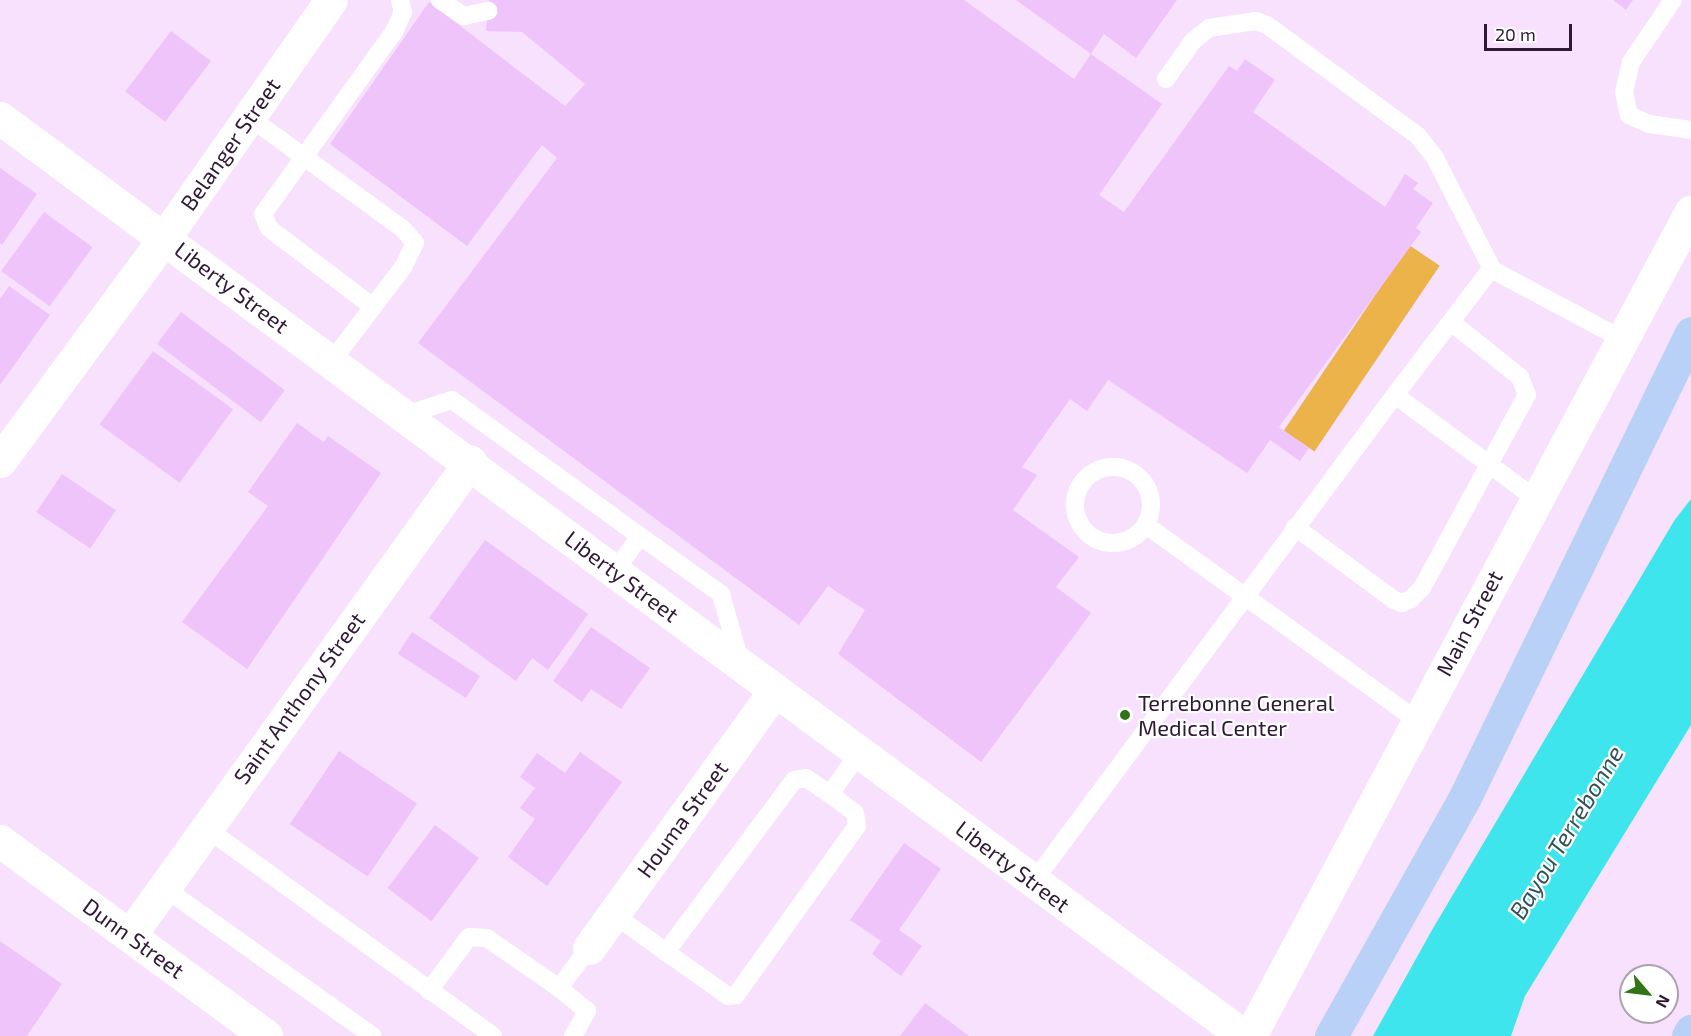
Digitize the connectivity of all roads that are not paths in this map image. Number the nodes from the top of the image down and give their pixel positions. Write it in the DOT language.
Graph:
graph roads {
  1 [pos="331,0"];
  2 [pos="400,0"];
  3 [pos="440,0"];
  4 [pos="1673,0"];
  5 [pos="488,11"];
  6 [pos="1166,79"];
  7 [pos="249,117"];
  8 [pos="0,118"];
  9 [pos="1691,130"];
  10 [pos="303,157"];
  11 [pos="1691,211"];
  12 [pos="165,237"];
  13 [pos="1492,269"];
  14 [pos="373,307"];
  15 [pos="1451,322"];
  16 [pos="1691,333"];
  17 [pos="1622,339"];
  18 [pos="332,361"];
  19 [pos="1395,395"];
  20 [pos="405,415"];
  21 [pos="0,461"];
  22 [pos="470,462"];
  23 [pos="1490,466"];
  24 [pos="1536,499"];
  25 [pos="1146,525"];
  26 [pos="1296,528"];
  27 [pos="640,536"];
  28 [pos="615,571"];
  29 [pos="1244,596"];
  30 [pos="741,664"];
  31 [pos="775,690"];
  32 [pos="1416,720"];
  33 [pos="860,752"];
  34 [pos="830,794"];
  35 [pos="206,828"];
  36 [pos="0,841"];
  37 [pos="1034,881"];
  38 [pos="163,887"];
  39 [pos="614,914"];
  40 [pos="130,935"];
  41 [pos="589,948"];
  42 [pos="666,952"];
  43 [pos="559,988"];
  44 [pos="429,991"];
  45 [pos="1691,1031"];
  46 [pos="266,1036"];
  47 [pos="373,1036"];
  48 [pos="493,1036"];
  49 [pos="573,1036"];
  50 [pos="1244,1036"];
  51 [pos="1250,1036"];
  52 [pos="1331,1036"];
  53 [pos="1688,1036"];
  1 -- 7 [label="street, Belanger Street"];
  2 -- 10 [label="lane"];
  3 -- 5 [label="lane"];
  4 -- 9 [label="lane"];
  6 -- 13 [label="lane"];
  7 -- 10 [label="lane"];
  7 -- 12 [label="street, Belanger Street"];
  8 -- 12 [label="street, Liberty Street"];
  10 -- 14 [label="lane"];
  10 -- 14 [label="lane"];
  11 -- 17 [label="street, Main Street"];
  12 -- 18 [label="street, Liberty Street"];
  12 -- 21 [label="street, Belanger Street"];
  13 -- 15 [label="lane"];
  13 -- 17 [label="lane"];
  14 -- 18 [label="lane"];
  15 -- 19 [label="lane"];
  15 -- 23 [label="lane"];
  16 -- 52 [label="main road"];
  17 -- 24 [label="street, Main Street"];
  18 -- 20 [label="street, Liberty Street"];
  19 -- 23 [label="lane"];
  19 -- 26 [label="lane"];
  20 -- 22 [label="street, Liberty Street"];
  20 -- 27 [label="lane"];
  22 -- 28 [label="street, Liberty Street"];
  22 -- 35 [label="street, Saint Anthony Street"];
  23 -- 24 [label="lane"];
  23 -- 26 [label="lane"];
  24 -- 32 [label="street, Main Street"];
  25 -- 25 [label="lane"];
  25 -- 29 [label="lane"];
  26 -- 29 [label="lane"];
  27 -- 28 [label="lane"];
  27 -- 30 [label="lane"];
  28 -- 30 [label="street, Liberty Street"];
  29 -- 32 [label="lane"];
  29 -- 37 [label="lane"];
  30 -- 31 [label="street, Liberty Street"];
  31 -- 33 [label="street, Liberty Street"];
  31 -- 39 [label="street, Houma Street"];
  32 -- 51 [label="street, Main Street"];
  33 -- 34 [label="lane"];
  33 -- 37 [label="street, Liberty Street"];
  34 -- 42 [label="lane"];
  34 -- 42 [label="lane"];
  35 -- 38 [label="street, Saint Anthony Street"];
  35 -- 44 [label="lane"];
  36 -- 40 [label="street, Dunn Street"];
  37 -- 50 [label="street, Liberty Street"];
  38 -- 40 [label="street, Saint Anthony Street"];
  38 -- 47 [label="lane"];
  39 -- 41 [label="street, Houma Street"];
  39 -- 42 [label="lane"];
  40 -- 46 [label="street, Dunn Street"];
  41 -- 43 [label="lane"];
  43 -- 44 [label="lane"];
  43 -- 49 [label="lane"];
  44 -- 48 [label="lane"];
  45 -- 53 [label="main road"];
}
